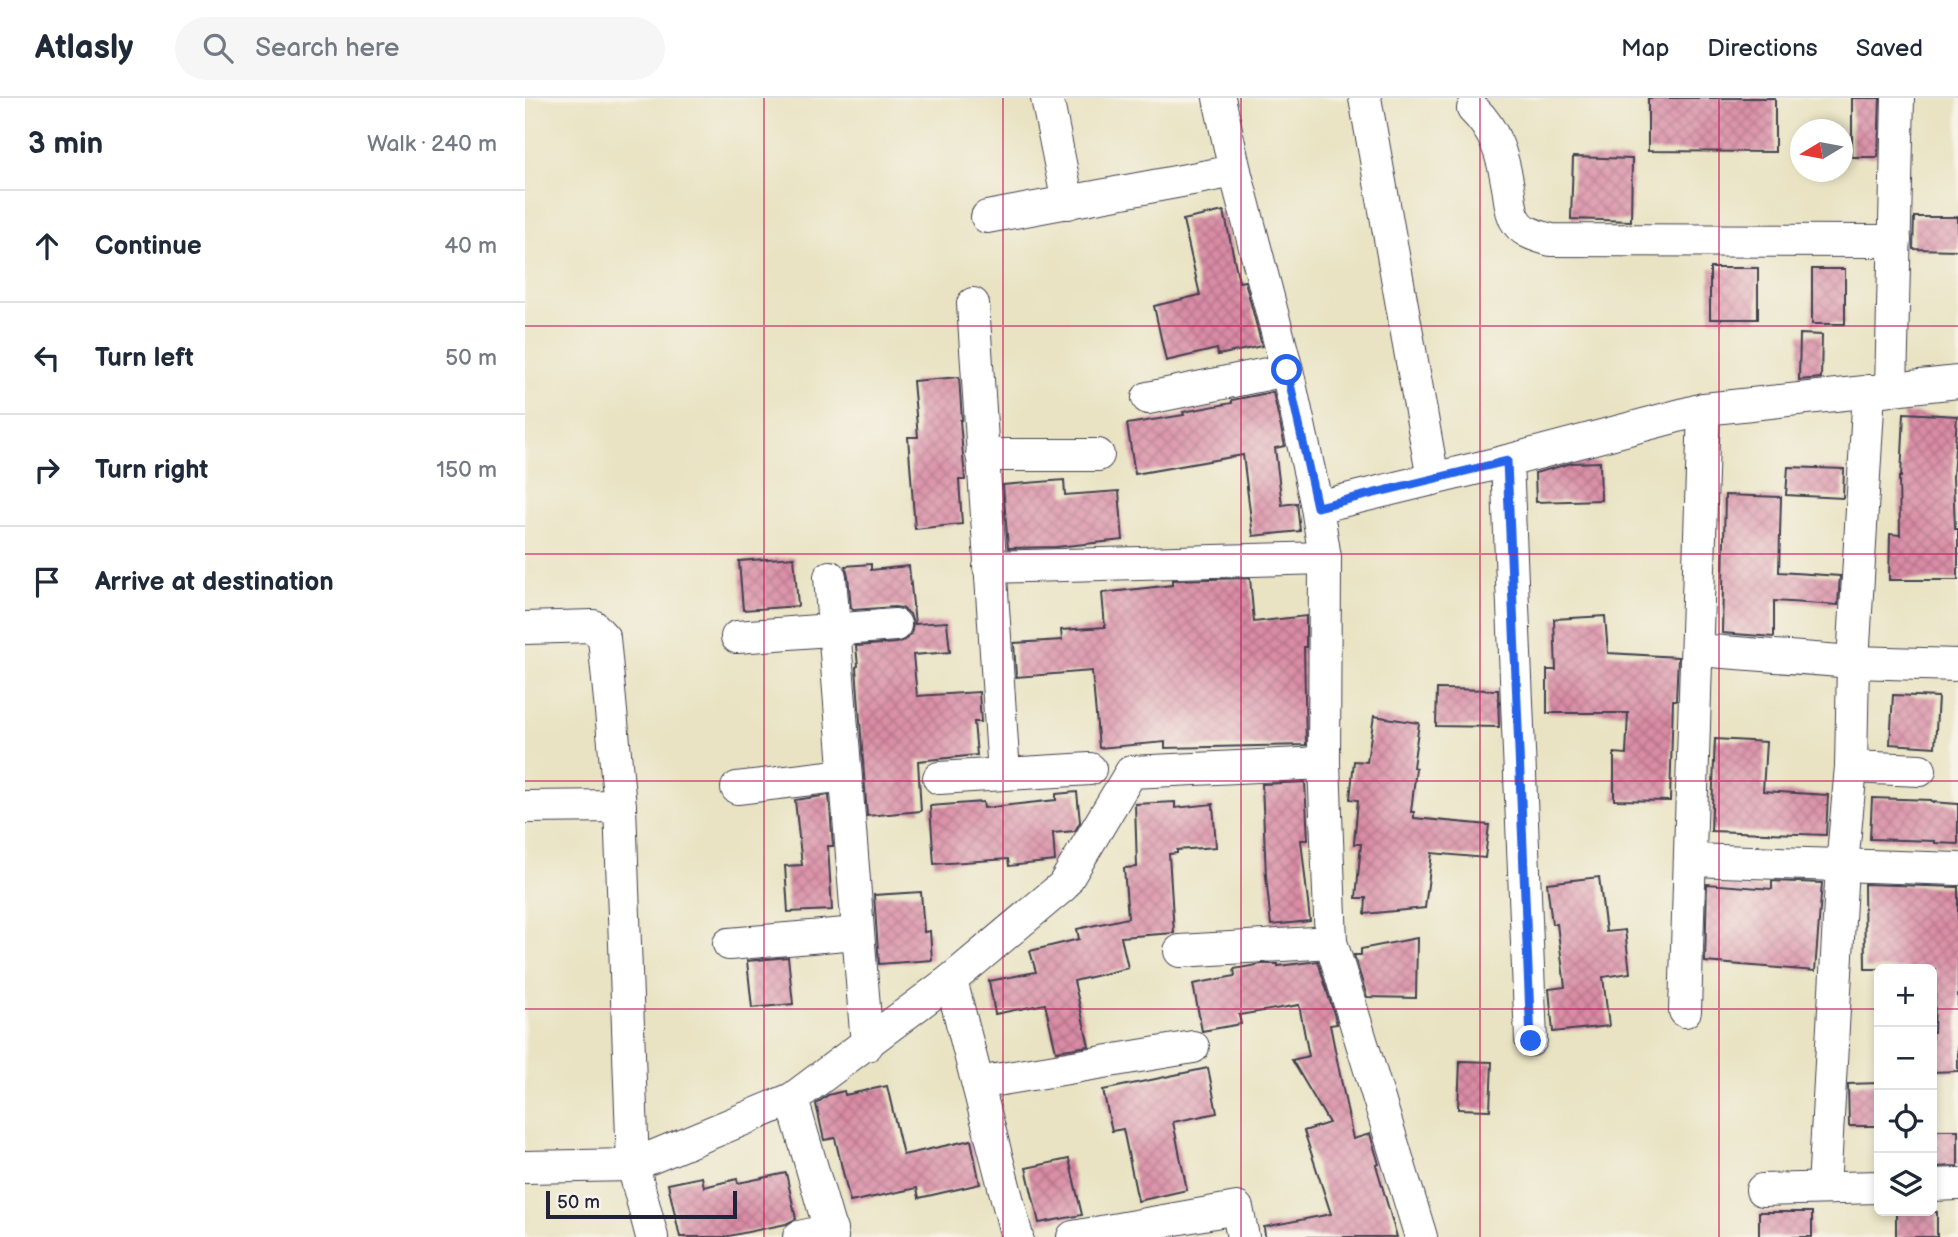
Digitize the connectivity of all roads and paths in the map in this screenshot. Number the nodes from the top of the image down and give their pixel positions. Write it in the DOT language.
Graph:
graph roads {
  1 [pos="1047,98"];
  2 [pos="1219,98"];
  3 [pos="1365,98"];
  4 [pos="1898,98"];
  5 [pos="1473,109"];
  6 [pos="1235,171"];
  7 [pos="1068,203"];
  8 [pos="987,217"];
  9 [pos="1895,242"];
  10 [pos="973,304"];
  11 [pos="1287,370"];
  12 [pos="1958,382"];
  13 [pos="1880,390"];
  14 [pos="1148,398"];
  15 [pos="1705,409"];
  16 [pos="982,455"];
  17 [pos="1098,455"];
  18 [pos="1507,461"];
  19 [pos="1433,479"];
  20 [pos="1317,507"];
  21 [pos="1325,558"];
  22 [pos="989,567"];
  23 [pos="830,577"];
  24 [pos="895,625"];
  25 [pos="525,628"];
  26 [pos="834,629"];
  27 [pos="737,637"];
  28 [pos="1698,650"];
  29 [pos="1853,662"];
  30 [pos="1958,665"];
  31 [pos="1324,763"];
  32 [pos="1851,767"];
  33 [pos="1090,769"];
  34 [pos="1920,771"];
  35 [pos="1004,774"];
  36 [pos="845,775"];
  37 [pos="939,778"];
  38 [pos="737,788"];
  39 [pos="620,806"];
  40 [pos="525,807"];
  41 [pos="1691,860"];
  42 [pos="1842,866"];
  43 [pos="1958,869"];
  44 [pos="857,933"];
  45 [pos="1331,942"];
  46 [pos="729,944"];
  47 [pos="1180,951"];
  48 [pos="951,980"];
  49 [pos="1685,1011"];
  50 [pos="1531,1041"];
  51 [pos="867,1045"];
  52 [pos="1193,1047"];
  53 [pos="978,1083"];
  54 [pos="792,1099"];
  55 [pos="633,1165"];
  56 [pos="525,1167"];
  57 [pos="1958,1184"];
  58 [pos="1937,1185"];
  59 [pos="1874,1186"];
  60 [pos="1824,1188"];
  61 [pos="1762,1190"];
  62 [pos="831,1233"];
  63 [pos="652,1237"];
  64 [pos="799,1237"];
  65 [pos="1017,1237"];
  66 [pos="1073,1237"];
  67 [pos="1243,1237"];
  68 [pos="1421,1237"];
  1 -- 7 [label="street"];
  2 -- 6 [label="street"];
  3 -- 19 [label="street"];
  4 -- 9 [label="street"];
  5 -- 9 [label="street"];
  6 -- 7 [label="street"];
  6 -- 11 [label="street"];
  7 -- 8 [label="street"];
  9 -- 13 [label="street"];
  10 -- 16 [label="street"];
  11 -- 14 [label="street"];
  11 -- 20 [label="street"];
  12 -- 13 [label="street"];
  13 -- 15 [label="street"];
  13 -- 29 [label="street"];
  15 -- 18 [label="street"];
  15 -- 28 [label="street"];
  16 -- 17 [label="street"];
  16 -- 22 [label="street"];
  18 -- 19 [label="street"];
  18 -- 50 [label="street"];
  19 -- 20 [label="street"];
  20 -- 21 [label="street"];
  21 -- 22 [label="street"];
  21 -- 31 [label="street"];
  22 -- 35 [label="street"];
  23 -- 26 [label="street"];
  24 -- 26 [label="street"];
  25 -- 39 [label="street"];
  26 -- 27 [label="street"];
  26 -- 36 [label="street"];
  28 -- 29 [label="street"];
  28 -- 41 [label="street"];
  29 -- 30 [label="street"];
  29 -- 32 [label="street"];
  31 -- 45 [label="street"];
  31 -- 48 [label="street"];
  32 -- 34 [label="street"];
  32 -- 42 [label="street"];
  33 -- 35 [label="street"];
  35 -- 37 [label="street"];
  36 -- 38 [label="street"];
  36 -- 44 [label="street"];
  39 -- 40 [label="street"];
  39 -- 55 [label="street"];
  41 -- 42 [label="street"];
  41 -- 49 [label="street"];
  42 -- 43 [label="street"];
  42 -- 60 [label="street"];
  44 -- 46 [label="street"];
  44 -- 51 [label="street"];
  45 -- 47 [label="street"];
  45 -- 68 [label="street"];
  48 -- 51 [label="street"];
  48 -- 53 [label="street"];
  51 -- 54 [label="street"];
  52 -- 53 [label="street"];
  53 -- 65 [label="street"];
  54 -- 55 [label="street"];
  54 -- 62 [label="street"];
  55 -- 56 [label="street"];
  55 -- 63 [label="street"];
  57 -- 58 [label="street"];
  59 -- 60 [label="street"];
  60 -- 61 [label="street"];
  62 -- 64 [label="street"];
  66 -- 67 [label="street"];
}
